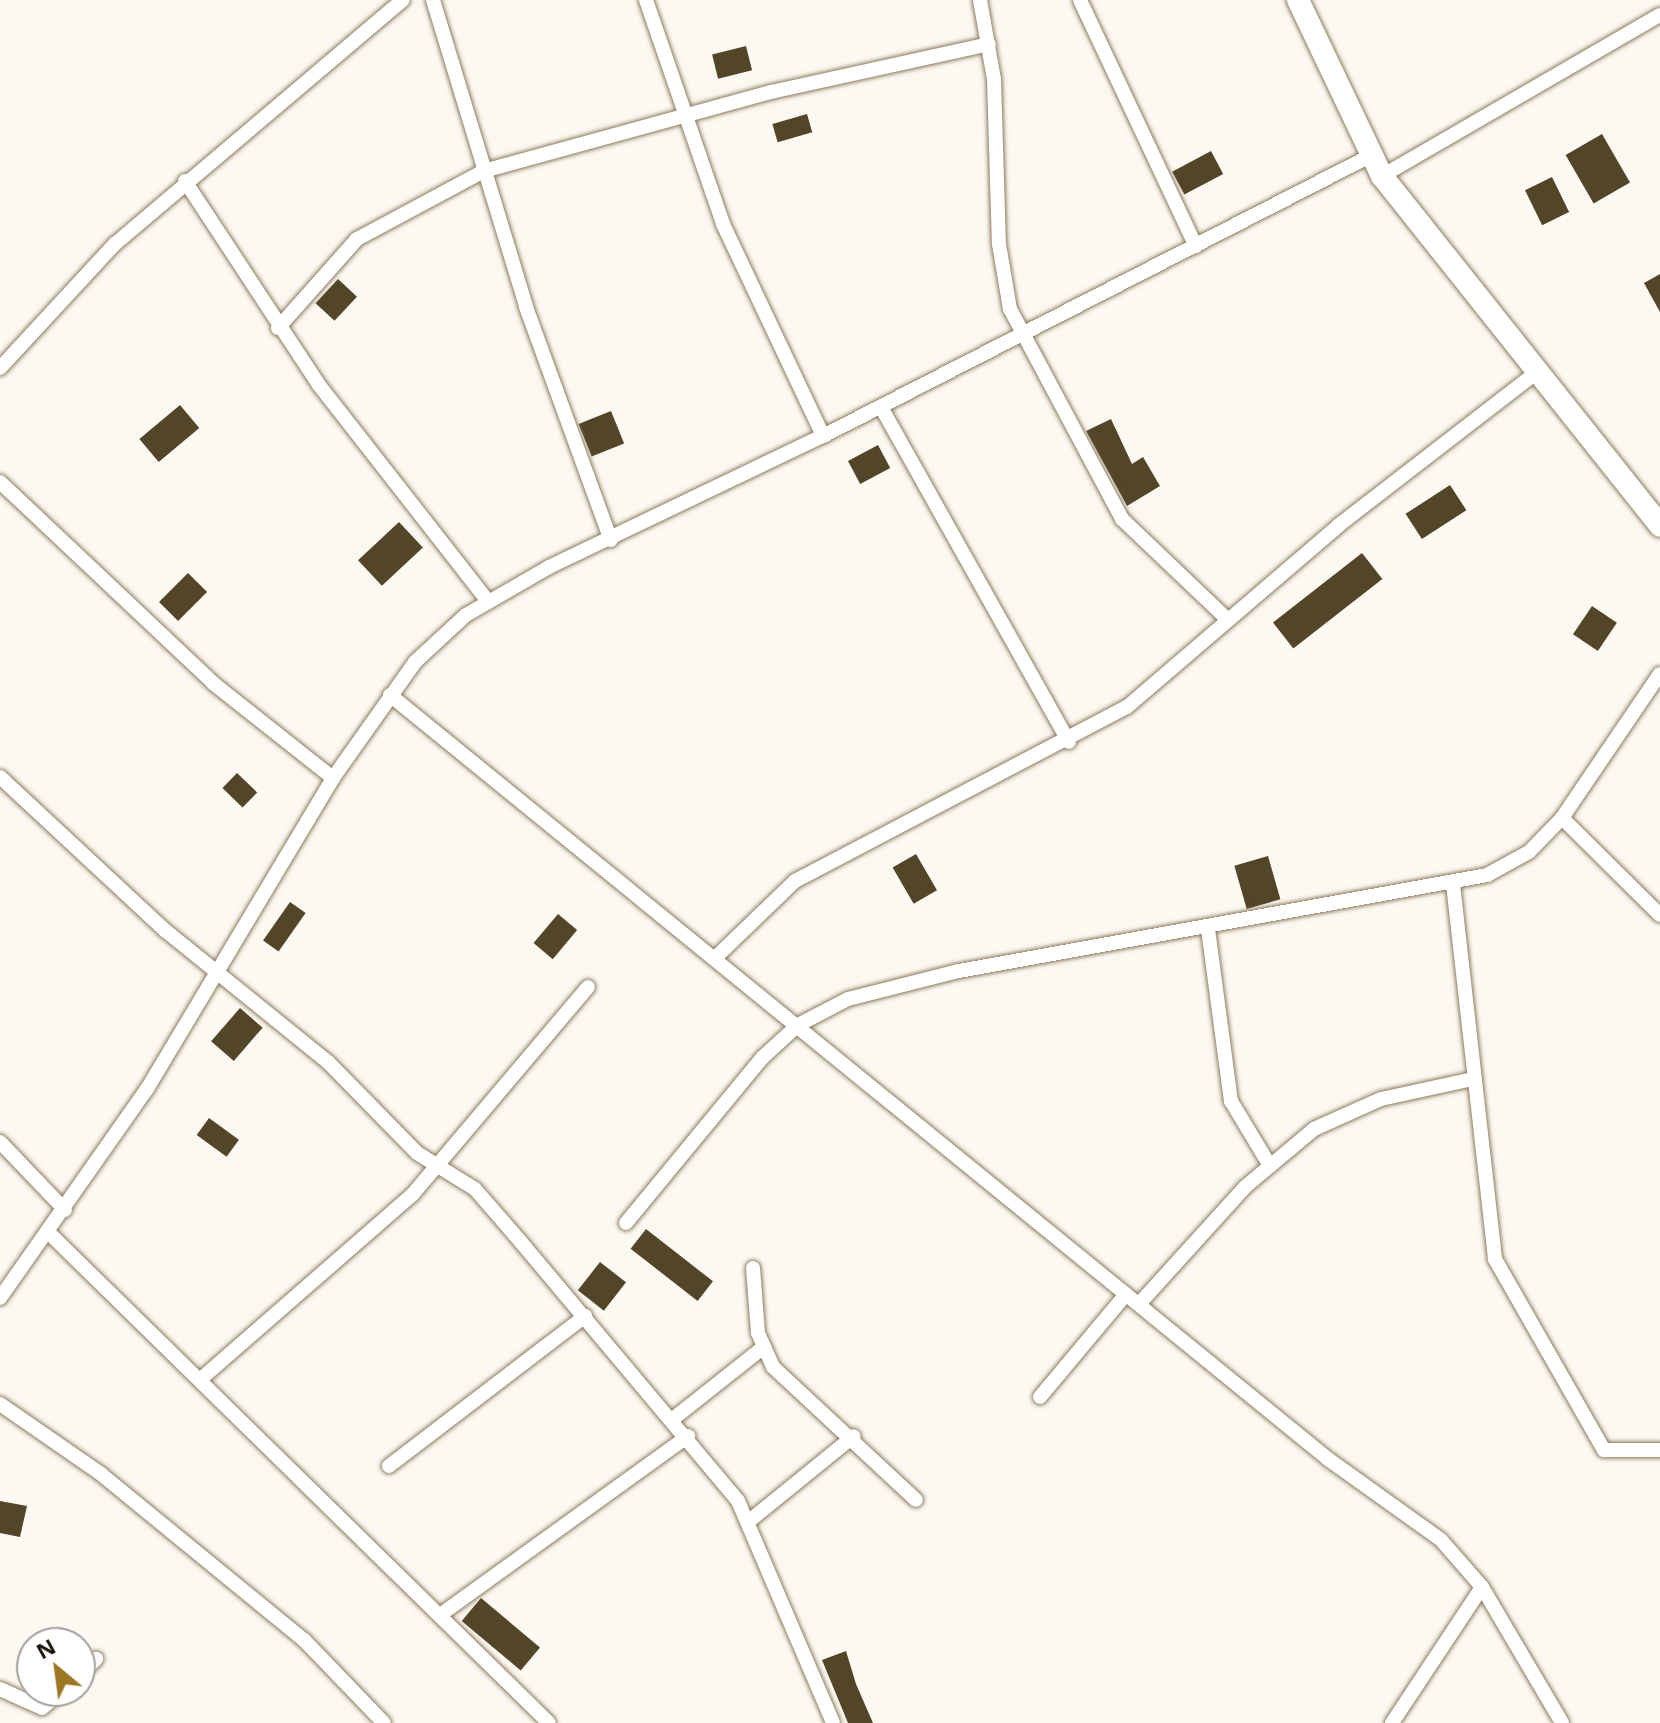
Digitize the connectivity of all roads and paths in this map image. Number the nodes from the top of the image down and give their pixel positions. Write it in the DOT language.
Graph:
graph roads {
  1 [pos="403,0"];
  2 [pos="433,0"];
  3 [pos="646,0"];
  4 [pos="980,0"];
  5 [pos="1080,0"];
  6 [pos="1298,0"];
  7 [pos="1660,15"];
  8 [pos="989,44"];
  9 [pos="688,114"];
  10 [pos="1370,156"];
  11 [pos="484,171"];
  12 [pos="1382,176"];
  13 [pos="185,181"];
  14 [pos="1196,246"];
  15 [pos="278,328"];
  16 [pos="1021,334"];
  17 [pos="0,368"];
  18 [pos="1537,372"];
  19 [pos="881,407"];
  20 [pos="823,436"];
  21 [pos="0,482"];
  22 [pos="1660,526"];
  23 [pos="611,540"];
  24 [pos="487,600"];
  25 [pos="1228,620"];
  26 [pos="1660,674"];
  27 [pos="390,695"];
  28 [pos="1069,742"];
  29 [pos="0,777"];
  30 [pos="333,778"];
  31 [pos="1562,818"];
  32 [pos="1453,884"];
  33 [pos="1660,915"];
  34 [pos="1208,929"];
  35 [pos="715,958"];
  36 [pos="218,971"];
  37 [pos="588,987"];
  38 [pos="798,1025"];
  39 [pos="1473,1079"];
  40 [pos="0,1142"];
  41 [pos="440,1166"];
  42 [pos="1270,1166"];
  43 [pos="65,1210"];
  44 [pos="626,1223"];
  45 [pos="48,1232"];
  46 [pos="753,1268"];
  47 [pos="1126,1294"];
  48 [pos="0,1298"];
  49 [pos="1139,1304"];
  50 [pos="585,1316"];
  51 [pos="764,1347"];
  52 [pos="202,1378"];
  53 [pos="1040,1397"];
  54 [pos="0,1404"];
  55 [pos="673,1419"];
  56 [pos="688,1436"];
  57 [pos="854,1436"];
  58 [pos="1660,1450"];
  59 [pos="389,1466"];
  60 [pos="916,1500"];
  61 [pos="748,1522"];
  62 [pos="1482,1587"];
  63 [pos="440,1615"];
  64 [pos="384,1723"];
  65 [pos="549,1723"];
  66 [pos="833,1723"];
  67 [pos="1392,1723"];
  68 [pos="1562,1723"];
  1 -- 13 [label="street"];
  2 -- 11 [label="street"];
  3 -- 9 [label="street"];
  4 -- 8 [label="street"];
  5 -- 14 [label="street"];
  6 -- 10 [label="main road"];
  7 -- 12 [label="street"];
  8 -- 9 [label="street"];
  8 -- 16 [label="street"];
  9 -- 11 [label="street"];
  9 -- 20 [label="street"];
  10 -- 12 [label="main road"];
  10 -- 14 [label="street"];
  11 -- 15 [label="street"];
  11 -- 23 [label="street"];
  12 -- 18 [label="main road"];
  13 -- 15 [label="street"];
  13 -- 17 [label="street"];
  14 -- 16 [label="street"];
  15 -- 24 [label="street"];
  16 -- 19 [label="street"];
  16 -- 25 [label="street"];
  18 -- 22 [label="main road"];
  18 -- 25 [label="street"];
  19 -- 20 [label="street"];
  19 -- 28 [label="street"];
  20 -- 23 [label="street"];
  21 -- 30 [label="street"];
  23 -- 24 [label="street"];
  24 -- 27 [label="street"];
  25 -- 28 [label="street"];
  26 -- 31 [label="street"];
  27 -- 30 [label="street"];
  27 -- 35 [label="street"];
  28 -- 35 [label="street"];
  29 -- 36 [label="street"];
  30 -- 36 [label="street"];
  31 -- 32 [label="street"];
  31 -- 33 [label="street"];
  32 -- 34 [label="street"];
  32 -- 39 [label="street"];
  34 -- 38 [label="street"];
  34 -- 42 [label="street"];
  35 -- 38 [label="street"];
  36 -- 41 [label="street"];
  36 -- 43 [label="street"];
  37 -- 41 [label="street"];
  38 -- 44 [label="street"];
  38 -- 47 [label="street"];
  39 -- 42 [label="street"];
  39 -- 58 [label="street"];
  40 -- 43 [label="street"];
  41 -- 50 [label="street"];
  41 -- 52 [label="street"];
  42 -- 49 [label="street"];
  43 -- 45 [label="street"];
  45 -- 48 [label="street"];
  45 -- 52 [label="street"];
  46 -- 51 [label="street"];
  47 -- 49 [label="street"];
  47 -- 53 [label="street"];
  49 -- 62 [label="street"];
  50 -- 55 [label="street"];
  50 -- 59 [label="street"];
  51 -- 55 [label="street"];
  51 -- 57 [label="street"];
  52 -- 63 [label="street"];
  54 -- 64 [label="street"];
  55 -- 56 [label="street"];
  56 -- 61 [label="street"];
  56 -- 63 [label="street"];
  57 -- 60 [label="street"];
  57 -- 61 [label="street"];
  61 -- 66 [label="street"];
  62 -- 67 [label="street"];
  62 -- 68 [label="street"];
  63 -- 65 [label="street"];
}
